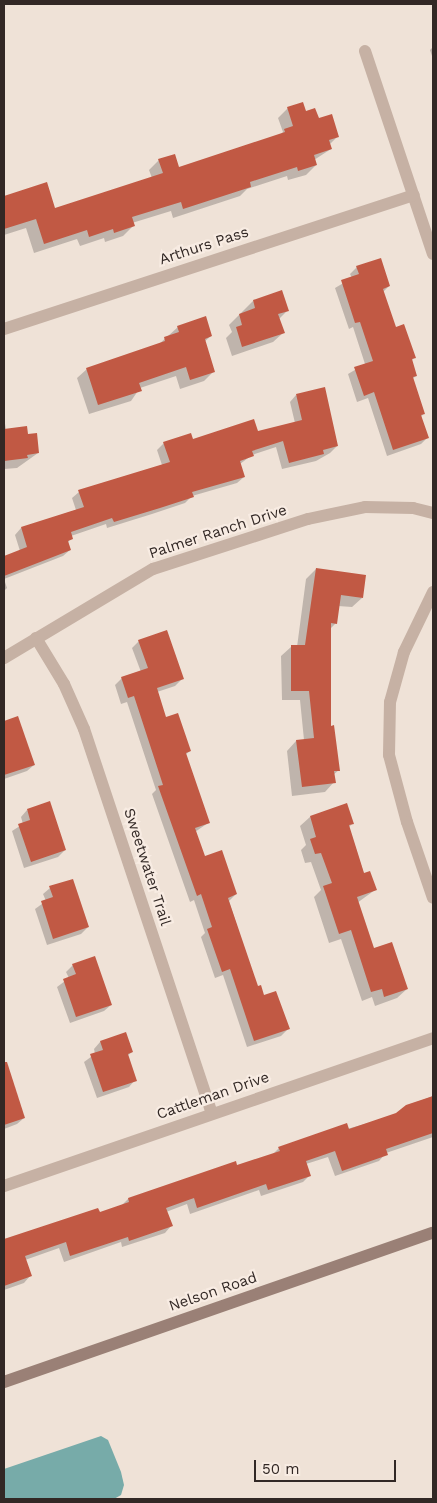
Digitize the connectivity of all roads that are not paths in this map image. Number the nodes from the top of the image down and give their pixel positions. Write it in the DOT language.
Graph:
graph roads {
  1 [pos="365,51"];
  2 [pos="414,195"];
  3 [pos="433,254"];
  4 [pos="4,329"];
  5 [pos="433,513"];
  6 [pos="433,592"];
  7 [pos="36,638"];
  8 [pos="4,658"];
  9 [pos="433,898"];
  10 [pos="433,1038"];
  11 [pos="212,1113"];
  12 [pos="4,1186"];
  13 [pos="433,1233"];
  14 [pos="4,1382"];
  1 -- 2 [label="street"];
  2 -- 3 [label="street"];
  2 -- 4 [label="street, Arthurs Pass"];
  5 -- 7 [label="street, Palmer Ranch Drive"];
  6 -- 9 [label="street"];
  7 -- 8 [label="street, Palmer Ranch Drive"];
  7 -- 11 [label="street, Sweetwater Trail"];
  10 -- 11 [label="street, Cattleman Drive"];
  11 -- 12 [label="street, Cattleman Drive"];
  13 -- 14 [label="street, Nelson Road"];
}
